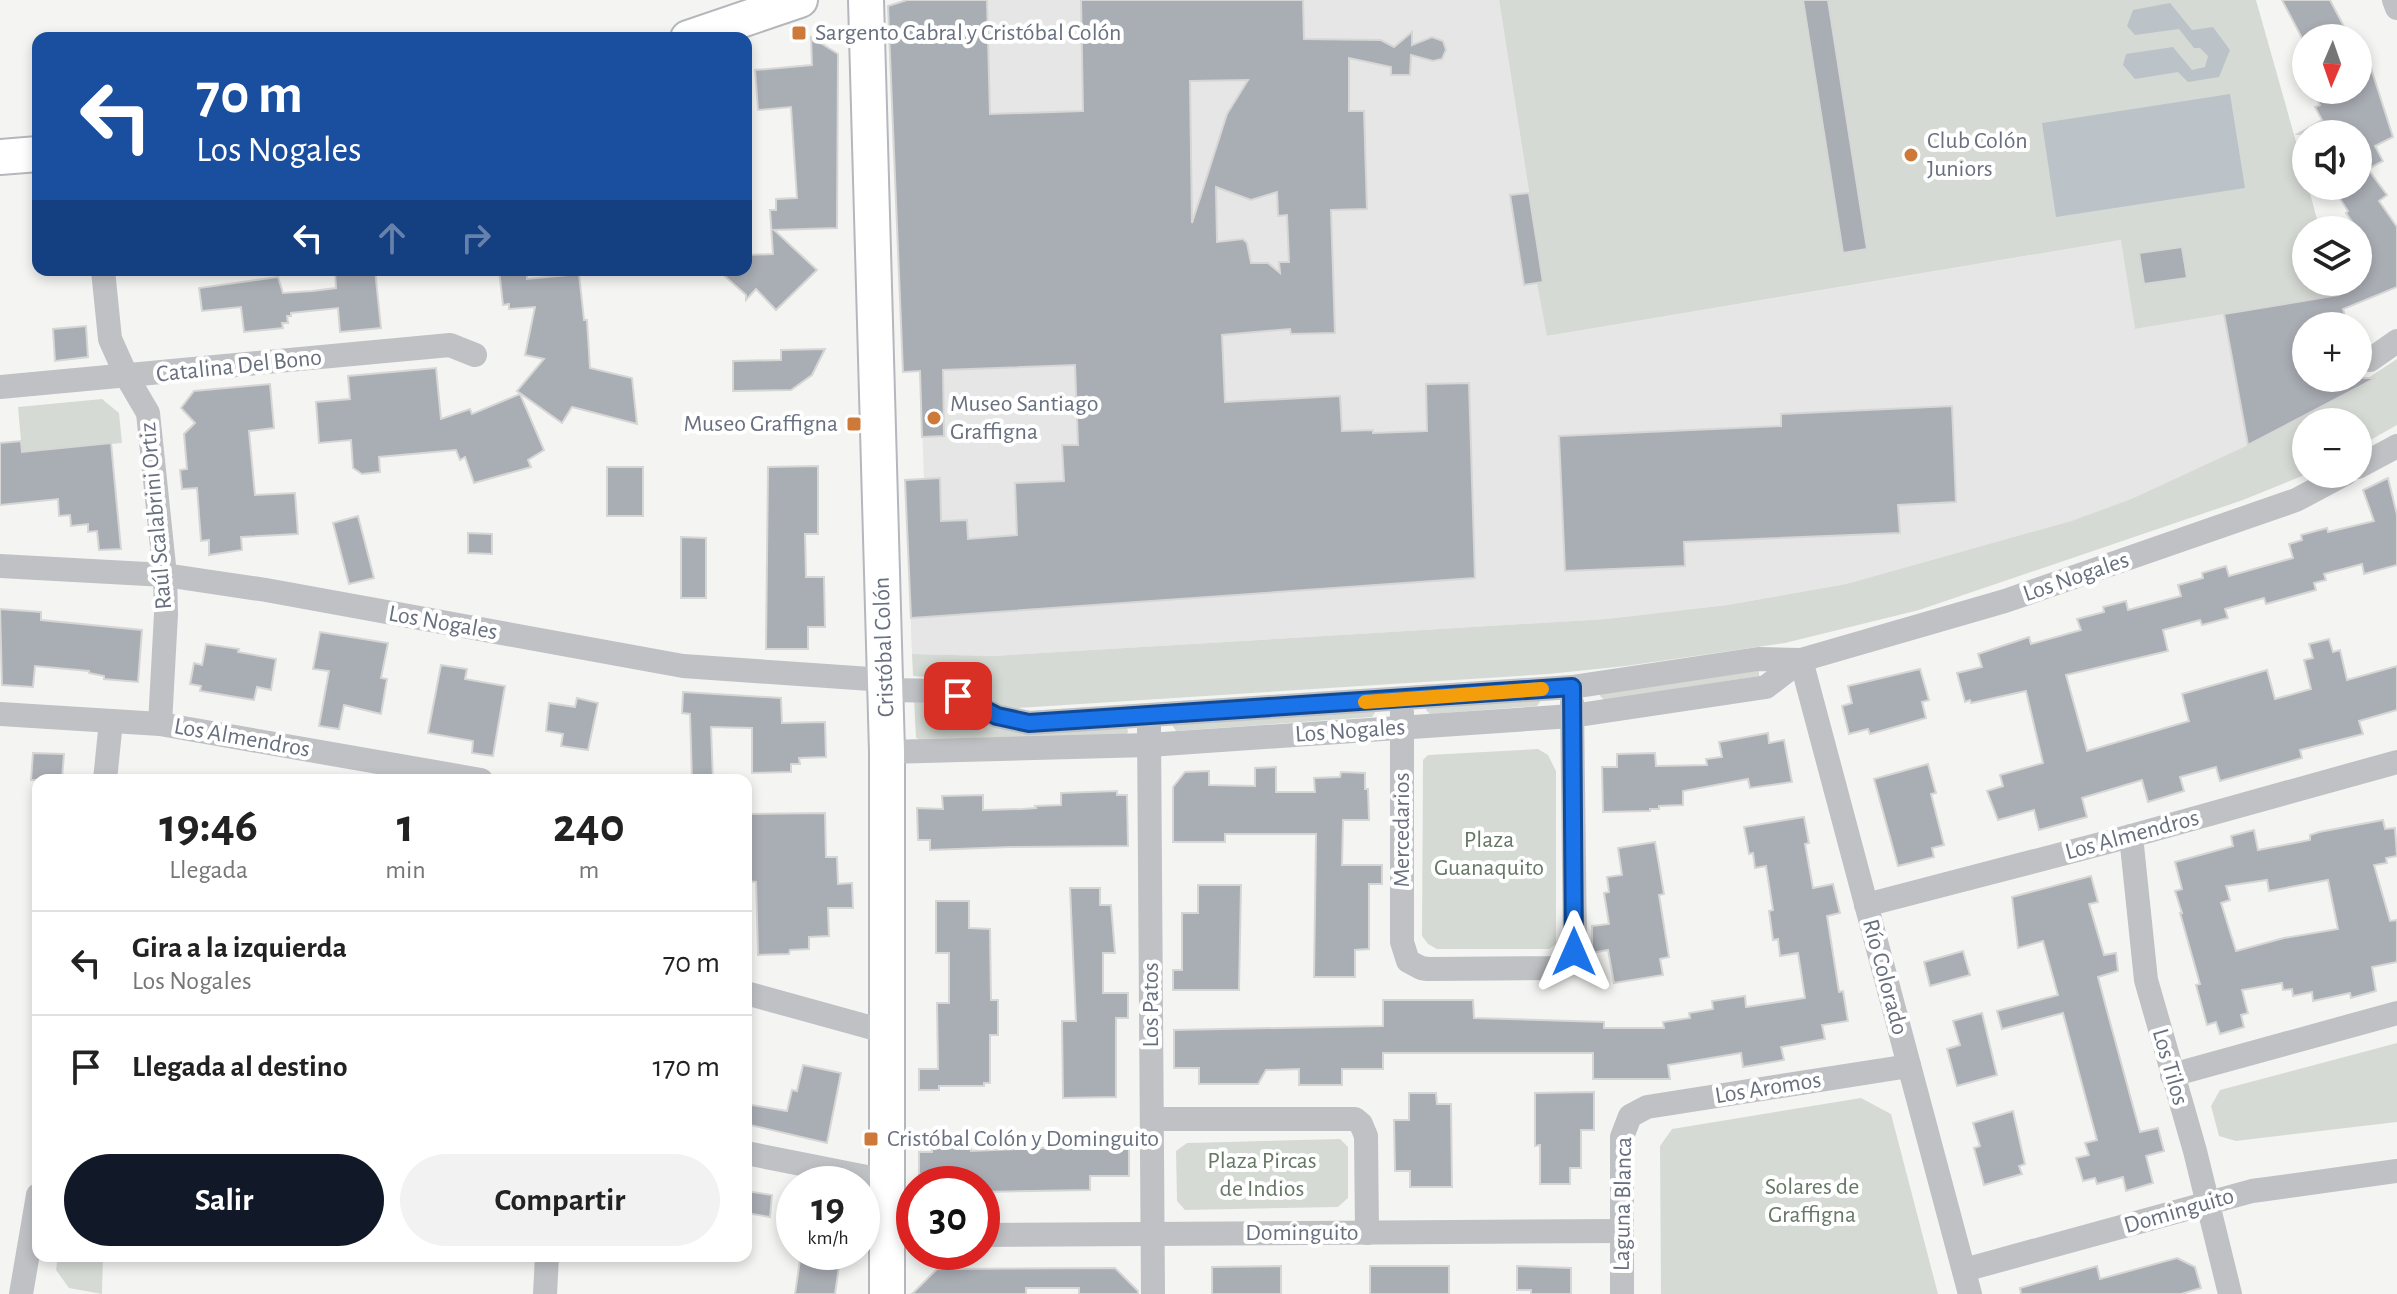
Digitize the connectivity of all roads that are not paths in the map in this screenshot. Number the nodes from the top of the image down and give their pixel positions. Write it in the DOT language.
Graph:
graph roads {
  1 [pos="800,0"];
  2 [pos="866,0"];
  3 [pos="2394,0"];
  4 [pos="2397,8"];
  5 [pos="706,32"];
  6 [pos="32,154"];
  7 [pos="0,157"];
  8 [pos="104,276"];
  9 [pos="2397,341"];
  10 [pos="475,355"];
  11 [pos="2372,359"];
  12 [pos="127,377"];
  13 [pos="0,387"];
  14 [pos="2397,446"];
  15 [pos="2372,459"];
  16 [pos="2319,488"];
  17 [pos="0,566"];
  18 [pos="165,575"];
  19 [pos="1801,660"];
  20 [pos="885,685"];
  21 [pos="1572,687"];
  22 [pos="1402,699"];
  23 [pos="0,714"];
  24 [pos="1149,715"];
  25 [pos="1572,716"];
  26 [pos="111,721"];
  27 [pos="160,724"];
  28 [pos="1402,727"];
  29 [pos="1149,745"];
  30 [pos="887,752"];
  31 [pos="2397,762"];
  32 [pos="106,774"];
  33 [pos="447,774"];
  34 [pos="2131,836"];
  35 [pos="1866,905"];
  36 [pos="752,995"];
  37 [pos="2397,1013"];
  38 [pos="887,1032"];
  39 [pos="1909,1066"];
  40 [pos="2172,1075"];
  41 [pos="1630,1116"];
  42 [pos="1152,1119"];
  43 [pos="752,1154"];
  44 [pos="2397,1171"];
  45 [pos="887,1181"];
  46 [pos="2207,1204"];
  47 [pos="896,1216"];
  48 [pos="32,1230"];
  49 [pos="1622,1231"];
  50 [pos="1367,1233"];
  51 [pos="1152,1234"];
  52 [pos="1000,1235"];
  53 [pos="896,1257"];
  54 [pos="547,1262"];
  55 [pos="1964,1270"];
  56 [pos="21,1294"];
  57 [pos="545,1294"];
  58 [pos="887,1294"];
  59 [pos="1153,1294"];
  60 [pos="1622,1294"];
  61 [pos="1970,1294"];
  62 [pos="2230,1294"];
  1 -- 5 [label="street"];
  2 -- 20 [label="street, Cristóbal Colón"];
  3 -- 4 [label="street"];
  6 -- 7 [label="street"];
  8 -- 12 [label="street, Raúl Scalabrini Ortiz"];
  9 -- 11 [label="street"];
  10 -- 12 [label="street, Catalina Del Bono"];
  12 -- 13 [label="street, Catalina Del Bono"];
  12 -- 18 [label="street, Raúl Scalabrini Ortiz"];
  14 -- 15 [label="street"];
  16 -- 19 [label="street, Los Nogales"];
  17 -- 18 [label="street, Los Nogales"];
  18 -- 20 [label="street, Los Nogales"];
  18 -- 27 [label="street, Raúl Scalabrini Ortiz"];
  19 -- 21 [label="street, Los Nogales"];
  19 -- 25 [label="street, Los Nogales"];
  19 -- 35 [label="street, Río Colorado"];
  20 -- 24 [label="street, Los Nogales"];
  20 -- 30 [label="street, Cristóbal Colón"];
  21 -- 22 [label="street, Los Nogales"];
  21 -- 25 [label="street"];
  22 -- 24 [label="street, Los Nogales"];
  22 -- 28 [label="street, Mercedarios"];
  23 -- 26 [label="street, Los Almendros"];
  24 -- 29 [label="street, Los Patos"];
  25 -- 28 [label="street, Los Nogales"];
  25 -- 28 [label="street, Mercedarios"];
  26 -- 27 [label="street, Los Almendros"];
  26 -- 32 [label="street"];
  27 -- 33 [label="street, Los Almendros"];
  28 -- 29 [label="street, Los Nogales"];
  29 -- 30 [label="street, Los Nogales"];
  29 -- 42 [label="street, Los Patos"];
  30 -- 38 [label="street, Cristóbal Colón"];
  31 -- 34 [label="street, Los Almendros"];
  34 -- 35 [label="street, Los Almendros"];
  34 -- 40 [label="street, Los Tilos"];
  35 -- 39 [label="street, Río Colorado"];
  36 -- 38 [label="street"];
  37 -- 40 [label="street"];
  38 -- 45 [label="street, Cristóbal Colón"];
  39 -- 41 [label="street, Los Aromos"];
  39 -- 55 [label="street, Río Colorado"];
  40 -- 46 [label="street, Los Tilos"];
  41 -- 49 [label="street, Laguna Blanca"];
  42 -- 50 [label="street"];
  42 -- 51 [label="street, Los Patos"];
  43 -- 45 [label="street"];
  44 -- 46 [label="street, Dominguito"];
  45 -- 47 [label="street, Cristóbal Colón"];
  46 -- 55 [label="street, Dominguito"];
  46 -- 62 [label="street, Los Tilos"];
  48 -- 56 [label="street"];
  49 -- 50 [label="street, Dominguito"];
  49 -- 60 [label="street, Laguna Blanca"];
  50 -- 51 [label="street, Dominguito"];
  51 -- 52 [label="street, Dominguito"];
  51 -- 59 [label="street, Los Patos"];
  53 -- 58 [label="street, Cristóbal Colón"];
  54 -- 57 [label="street"];
  55 -- 61 [label="street, Río Colorado"];
}
